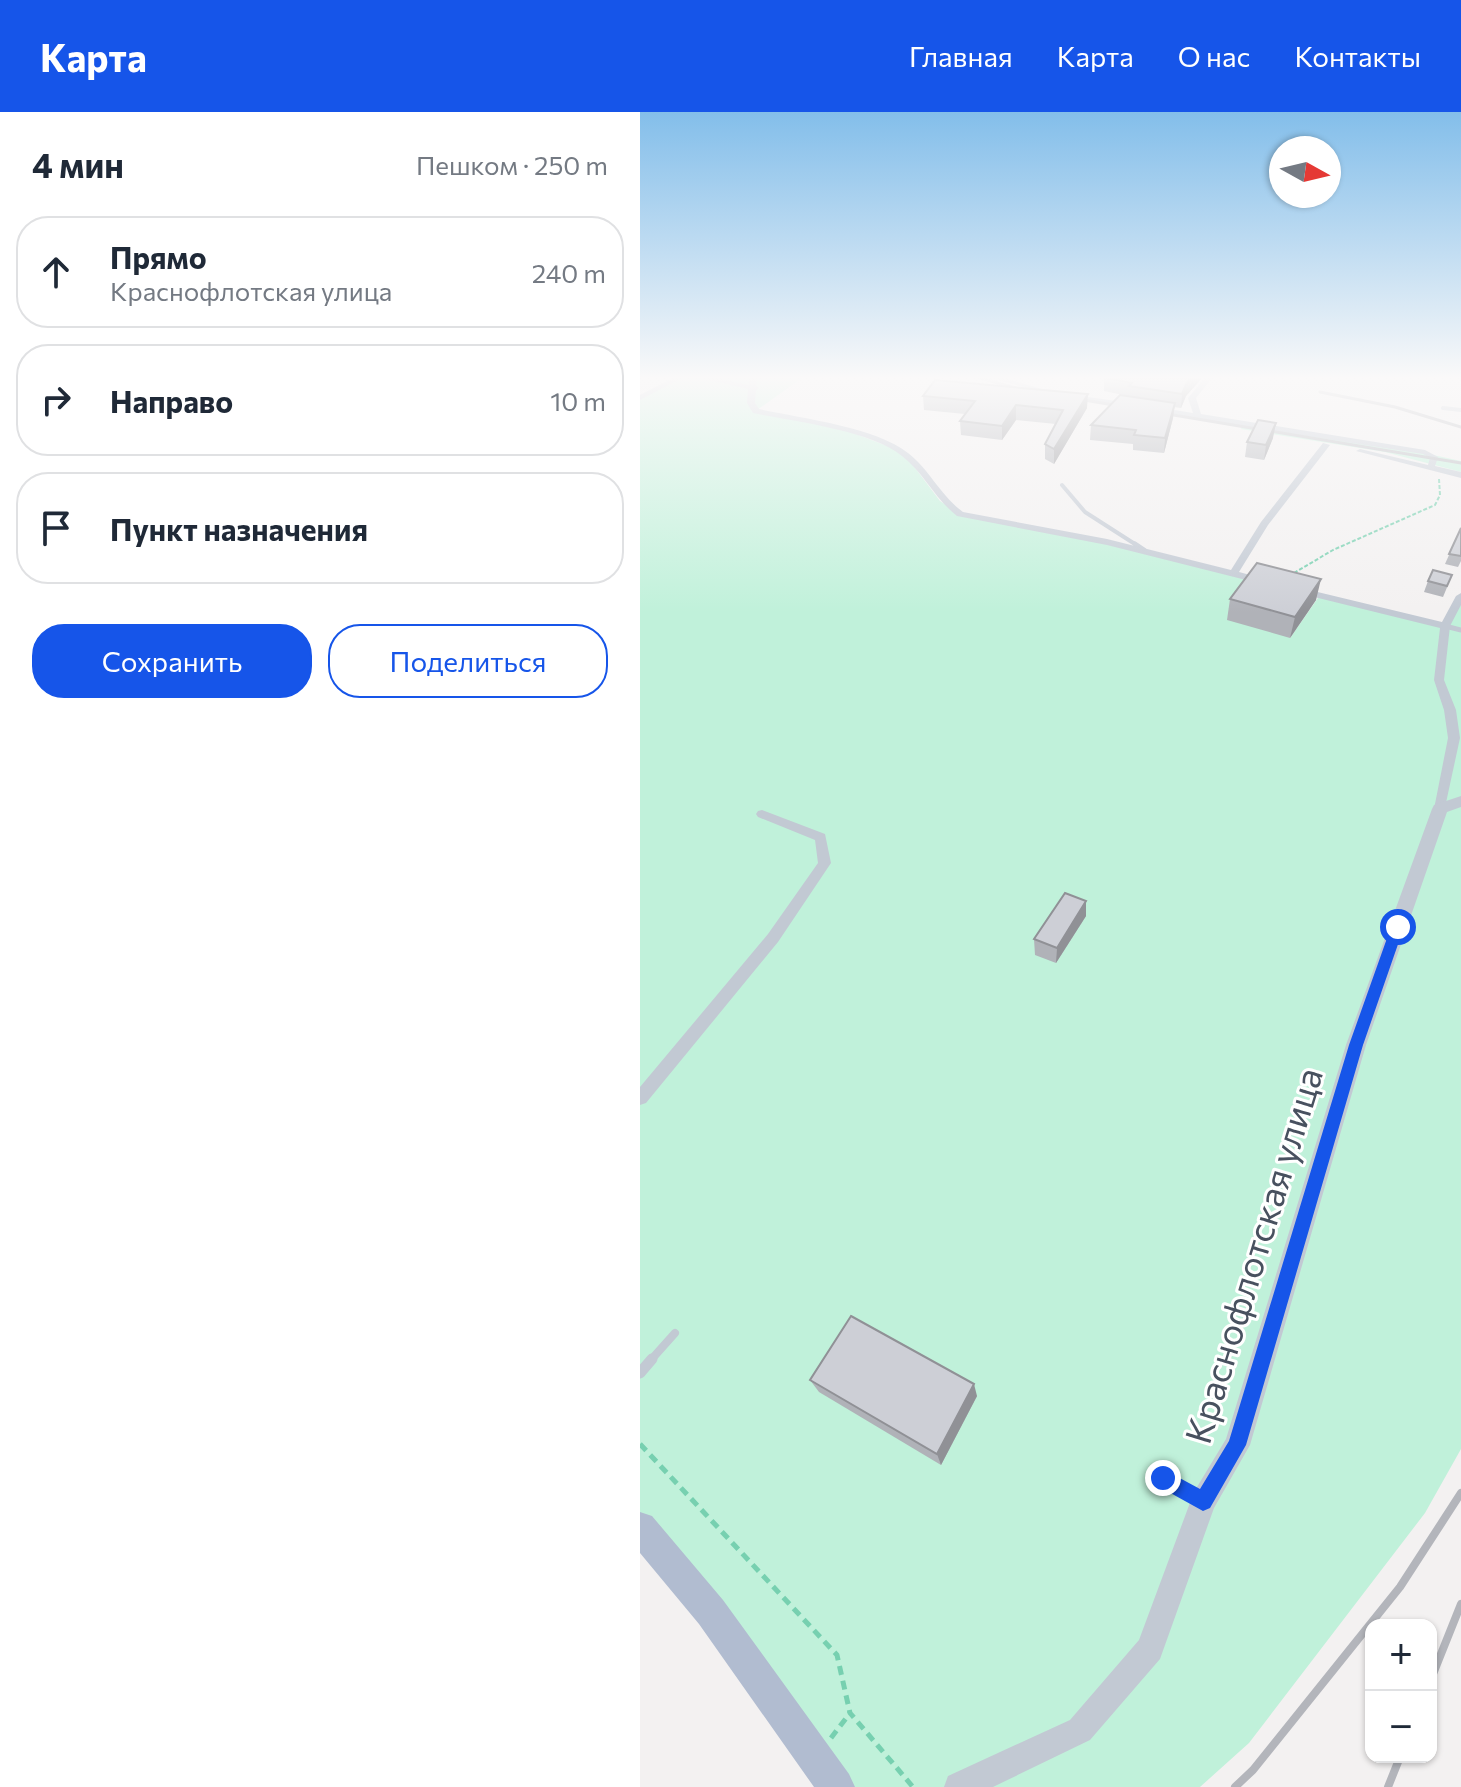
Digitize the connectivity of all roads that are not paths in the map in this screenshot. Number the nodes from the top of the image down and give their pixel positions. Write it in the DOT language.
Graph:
graph roads {
  1 [pos="906,456"];
  2 [pos="1317,456"];
  3 [pos="1379,456"];
  4 [pos="1432,456"];
  5 [pos="1431,467"];
  6 [pos="1461,475"];
  7 [pos="1062,485"];
  8 [pos="1144,550"];
  9 [pos="1233,574"];
  10 [pos="1280,585"];
  11 [pos="1293,589"];
  12 [pos="1461,596"];
  13 [pos="1445,626"];
  14 [pos="1461,630"];
  15 [pos="1450,805"];
  16 [pos="762,814"];
  17 [pos="640,1098"];
  18 [pos="675,1333"];
  19 [pos="640,1373"];
  20 [pos="1163,1478"];
  21 [pos="1203,1501"];
  22 [pos="640,1528"];
  23 [pos="836,1787"];
  24 [pos="959,1787"];
  1 -- 8 [label="street"];
  2 -- 9 [label="street"];
  3 -- 5 [label="street"];
  4 -- 5 [label="street"];
  5 -- 6 [label="street"];
  7 -- 8 [label="lane"];
  8 -- 9 [label="street"];
  9 -- 10 [label="street"];
  11 -- 13 [label="street"];
  12 -- 13 [label="street"];
  13 -- 14 [label="lane"];
  13 -- 15 [label="street"];
  15 -- 21 [label="street, Краснофлотская улица"];
  16 -- 17 [label="street"];
  18 -- 19 [label="lane"];
  20 -- 21 [label="lane"];
  21 -- 24 [label="street, Краснофлотская улица"];
  22 -- 23 [label="main road"];
}
